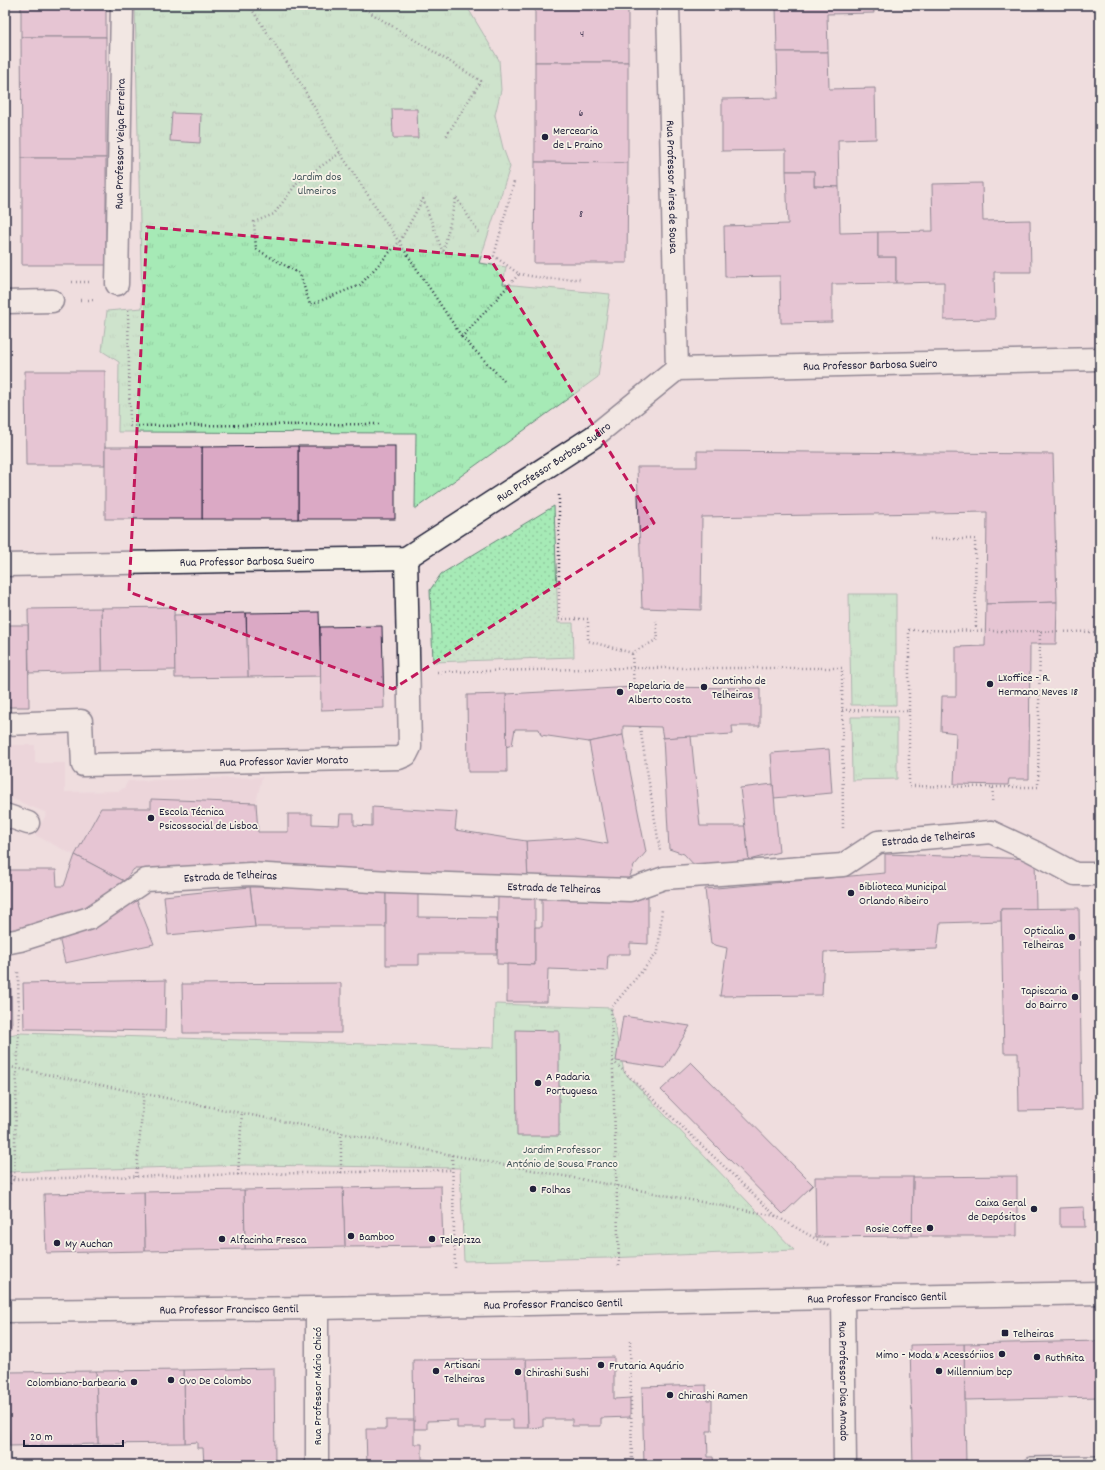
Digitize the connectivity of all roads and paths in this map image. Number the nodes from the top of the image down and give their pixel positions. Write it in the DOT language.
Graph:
graph roads {
  1 [pos="122,5"];
  2 [pos="249,5"];
  3 [pos="358,5"];
  4 [pos="668,5"];
  5 [pos="445,138"];
  6 [pos="340,153"];
  7 [pos="514,182"];
  8 [pos="479,233"];
  9 [pos="400,241"];
  10 [pos="519,274"];
  11 [pos="581,278"];
  12 [pos="118,284"];
  13 [pos="98,300"];
  14 [pos="52,301"];
  15 [pos="5,302"];
  16 [pos="128,307"];
  17 [pos="462,337"];
  18 [pos="1100,359"];
  19 [pos="677,369"];
  20 [pos="504,381"];
  21 [pos="379,424"];
  22 [pos="559,495"];
  23 [pos="930,540"];
  24 [pos="406,558"];
  25 [pos="5,565"];
  26 [pos="656,622"];
  27 [pos="976,630"];
  28 [pos="1040,631"];
  29 [pos="1100,632"];
  30 [pos="632,654"];
  31 [pos="632,668"];
  32 [pos="408,672"];
  33 [pos="634,687"];
  34 [pos="842,710"];
  35 [pos="909,711"];
  36 [pos="5,724"];
  37 [pos="640,727"];
  38 [pos="993,787"];
  39 [pos="5,815"];
  40 [pos="28,822"];
  41 [pos="991,832"];
  42 [pos="843,865"];
  43 [pos="1100,874"];
  44 [pos="664,878"];
  45 [pos="12,942"];
  46 [pos="612,1061"];
  47 [pos="5,1066"];
  48 [pos="16,1068"];
  49 [pos="144,1093"];
  50 [pos="242,1112"];
  51 [pos="341,1132"];
  52 [pos="452,1155"];
  53 [pos="5,1170"];
  54 [pos="452,1170"];
  55 [pos="341,1173"];
  56 [pos="238,1175"];
  57 [pos="136,1177"];
  58 [pos="14,1179"];
  59 [pos="617,1185"];
  60 [pos="5,1190"];
  61 [pos="776,1216"];
  62 [pos="830,1247"];
  63 [pos="619,1266"];
  64 [pos="455,1268"];
  65 [pos="1100,1293"];
  66 [pos="843,1298"];
  67 [pos="317,1308"];
  68 [pos="5,1311"];
  69 [pos="630,1341"];
  70 [pos="1100,1464"];
  71 [pos="317,1465"];
  72 [pos="632,1465"];
  73 [pos="845,1465"];
  74 [pos="1031,1465"];
  1 -- 12 [label="street, Rua Professor Veiga Ferreira"];
  2 -- 6 [label="path"];
  3 -- 5 [label="path"];
  4 -- 19 [label="street, Rua Professor Aires de Sousa"];
  6 -- 9 [label="path"];
  6 -- 9 [label="path"];
  7 -- 10 [label="path"];
  8 -- 9 [label="path"];
  9 -- 17 [label="path"];
  10 -- 11 [label="path"];
  10 -- 17 [label="path"];
  13 -- 14 [label="path"];
  14 -- 15 [label="street"];
  16 -- 21 [label="path"];
  17 -- 20 [label="path"];
  18 -- 19 [label="street, Rua Professor Barbosa Sueiro"];
  19 -- 24 [label="street, Rua Professor Barbosa Sueiro"];
  22 -- 30 [label="path"];
  23 -- 27 [label="path"];
  24 -- 25 [label="street, Rua Professor Barbosa Sueiro"];
  24 -- 32 [label="street, Rua Professor Xavier Morato"];
  26 -- 30 [label="path"];
  27 -- 28 [label="path"];
  27 -- 35 [label="path"];
  28 -- 29 [label="path"];
  28 -- 38 [label="path"];
  30 -- 31 [label="path"];
  31 -- 32 [label="path"];
  31 -- 33 [label="path"];
  31 -- 34 [label="path"];
  32 -- 36 [label="street, Rua Professor Xavier Morato"];
  34 -- 35 [label="path"];
  34 -- 42 [label="path"];
  35 -- 38 [label="path"];
  37 -- 44 [label="path"];
  38 -- 41 [label="path"];
  39 -- 40 [label="street"];
  41 -- 42 [label="street, Estrada de Telheiras"];
  41 -- 43 [label="street, Estrada de Telheiras"];
  42 -- 44 [label="street, Estrada de Telheiras"];
  44 -- 45 [label="street, Estrada de Telheiras"];
  44 -- 46 [label="path"];
  45 -- 48 [label="path"];
  46 -- 59 [label="path"];
  46 -- 61 [label="path"];
  47 -- 48 [label="path"];
  48 -- 49 [label="path"];
  48 -- 58 [label="path"];
  49 -- 50 [label="path"];
  49 -- 57 [label="path"];
  50 -- 51 [label="path"];
  50 -- 56 [label="path"];
  51 -- 52 [label="path"];
  51 -- 55 [label="path"];
  52 -- 54 [label="path"];
  52 -- 59 [label="path"];
  53 -- 58 [label="path"];
  54 -- 55 [label="path"];
  54 -- 64 [label="path"];
  55 -- 56 [label="path"];
  56 -- 57 [label="path"];
  57 -- 58 [label="path"];
  58 -- 60 [label="path"];
  59 -- 61 [label="path"];
  59 -- 63 [label="path"];
  61 -- 62 [label="path"];
  65 -- 66 [label="street, Rua Professor Francisco Gentil"];
  66 -- 67 [label="street, Rua Professor Francisco Gentil"];
  66 -- 73 [label="street, Rua Professor Dias Amado"];
  67 -- 68 [label="street, Rua Professor Francisco Gentil"];
  67 -- 71 [label="street, Rua Professor Mário Chicó"];
  69 -- 72 [label="path"];
  70 -- 74 [label="lane"];
}
